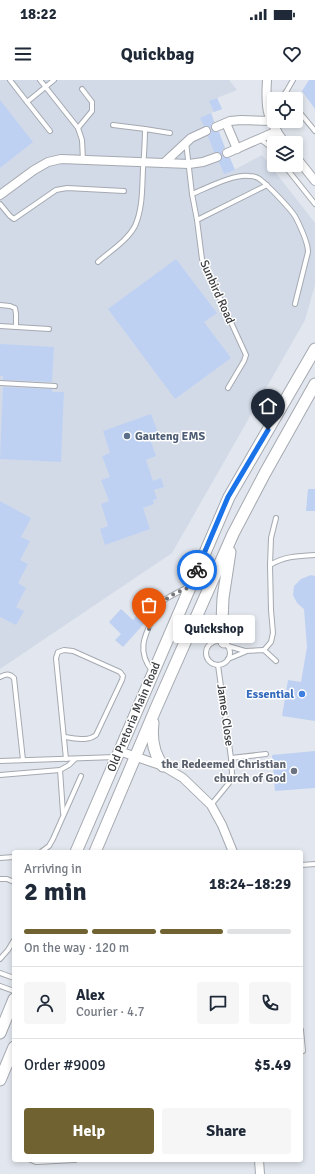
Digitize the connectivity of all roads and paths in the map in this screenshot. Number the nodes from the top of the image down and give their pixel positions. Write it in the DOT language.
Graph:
graph roads {
  1 [pos="10,80"];
  2 [pos="40,80"];
  3 [pos="54,80"];
  4 [pos="267,80"];
  5 [pos="293,80"];
  6 [pos="46,87"];
  7 [pos="82,89"];
  8 [pos="286,92"];
  9 [pos="27,102"];
  10 [pos="267,104"];
  11 [pos="303,116"];
  12 [pos="267,118"];
  13 [pos="226,123"];
  14 [pos="113,125"];
  15 [pos="216,127"];
  16 [pos="78,128"];
  17 [pos="276,128"];
  18 [pos="144,129"];
  19 [pos="50,131"];
  20 [pos="206,131"];
  21 [pos="277,131"];
  22 [pos="315,131"];
  23 [pos="170,133"];
  24 [pos="280,136"];
  25 [pos="260,138"];
  26 [pos="186,142"];
  27 [pos="267,144"];
  28 [pos="237,149"];
  29 [pos="227,153"];
  30 [pos="217,158"];
  31 [pos="83,160"];
  32 [pos="143,163"];
  33 [pos="164,163"];
  34 [pos="189,164"];
  35 [pos="303,166"];
  36 [pos="290,172"];
  37 [pos="315,181"];
  38 [pos="267,185"];
  39 [pos="124,191"];
  40 [pos="192,194"];
  41 [pos="0,195"];
  42 [pos="0,204"];
  43 [pos="315,204"];
  44 [pos="197,220"];
  45 [pos="98,262"];
  46 [pos="295,304"];
  47 [pos="0,305"];
  48 [pos="0,326"];
  49 [pos="16,327"];
  50 [pos="49,329"];
  51 [pos="315,349"];
  52 [pos="0,383"];
  53 [pos="315,384"];
  54 [pos="55,386"];
  55 [pos="228,388"];
  56 [pos="276,518"];
  57 [pos="233,534"];
  58 [pos="315,555"];
  59 [pos="270,564"];
  60 [pos="190,587"];
  61 [pos="226,644"];
  62 [pos="264,650"];
  63 [pos="245,651"];
  64 [pos="228,659"];
  65 [pos="276,661"];
  66 [pos="218,665"];
  67 [pos="153,672"];
  68 [pos="0,677"];
  69 [pos="156,708"];
  70 [pos="64,737"];
  71 [pos="117,754"];
  72 [pos="266,754"];
  73 [pos="135,756"];
  74 [pos="231,758"];
  75 [pos="66,759"];
  76 [pos="76,759"];
  77 [pos="23,760"];
  78 [pos="0,761"];
  79 [pos="163,766"];
  80 [pos="60,770"];
  81 [pos="0,775"];
  82 [pos="81,776"];
  83 [pos="211,805"];
  84 [pos="64,816"];
  85 [pos="44,850"];
  86 [pos="77,850"];
  87 [pos="96,850"];
  88 [pos="232,850"];
  89 [pos="12,856"];
  90 [pos="0,858"];
  91 [pos="315,864"];
  92 [pos="303,865"];
  93 [pos="0,879"];
  94 [pos="12,881"];
  95 [pos="12,943"];
  96 [pos="8,950"];
  97 [pos="0,951"];
  98 [pos="0,959"];
  99 [pos="0,973"];
  100 [pos="12,977"];
  101 [pos="0,986"];
  102 [pos="12,990"];
  103 [pos="12,1004"];
  104 [pos="0,1033"];
  105 [pos="303,1044"];
  106 [pos="12,1051"];
  107 [pos="304,1051"];
  108 [pos="0,1080"];
  109 [pos="259,1162"];
  110 [pos="260,1174"];
  1 -- 9 [label="lane"];
  2 -- 6 [label="lane"];
  3 -- 6 [label="lane"];
  4 -- 10 [label="street"];
  5 -- 8 [label="lane"];
  6 -- 9 [label="lane"];
  6 -- 16 [label="lane"];
  7 -- 16 [label="lane"];
  9 -- 19 [label="lane"];
  11 -- 22 [label="lane"];
  12 -- 13 [label="street"];
  13 -- 15 [label="street"];
  13 -- 28 [label="street"];
  14 -- 18 [label="lane"];
  16 -- 31 [label="lane"];
  17 -- 21 [label="street"];
  18 -- 23 [label="lane"];
  18 -- 32 [label="lane"];
  20 -- 26 [label="street"];
  21 -- 24 [label="street"];
  21 -- 25 [label="street"];
  25 -- 27 [label="lane"];
  25 -- 28 [label="street"];
  26 -- 33 [label="street"];
  26 -- 34 [label="lane, Sunbird Road"];
  28 -- 29 [label="street"];
  30 -- 34 [label="street"];
  31 -- 32 [label="street"];
  31 -- 41 [label="street"];
  32 -- 33 [label="street"];
  32 -- 45 [label="lane"];
  33 -- 34 [label="street"];
  34 -- 40 [label="lane, Sunbird Road"];
  35 -- 37 [label="street"];
  36 -- 43 [label="lane"];
  38 -- 40 [label="lane"];
  38 -- 44 [label="lane"];
  38 -- 46 [label="lane"];
  39 -- 42 [label="lane"];
  40 -- 44 [label="lane, Sunbird Road"];
  44 -- 55 [label="lane, Sunbird Road"];
  47 -- 49 [label="lane"];
  48 -- 49 [label="lane"];
  49 -- 50 [label="lane"];
  51 -- 60 [label="main road, Old Pretoria Main Road"];
  52 -- 54 [label="lane"];
  53 -- 57 [label="main road, Old Pretoria Main Road"];
  56 -- 59 [label="lane"];
  57 -- 61 [label="main road"];
  57 -- 69 [label="main road, Old Pretoria Main Road"];
  58 -- 59 [label="lane"];
  59 -- 62 [label="lane"];
  60 -- 67 [label="main road, Old Pretoria Main Road"];
  60 -- 67 [label="lane"];
  61 -- 63 [label="lane"];
  61 -- 64 [label="lane"];
  61 -- 66 [label="lane"];
  62 -- 63 [label="lane"];
  62 -- 65 [label="lane"];
  63 -- 64 [label="lane"];
  64 -- 66 [label="lane"];
  66 -- 74 [label="lane, James Close"];
  67 -- 71 [label="main road, Old Pretoria Main Road"];
  68 -- 77 [label="lane"];
  69 -- 73 [label="main road, Old Pretoria Main Road"];
  69 -- 79 [label="main road"];
  70 -- 70 [label="lane"];
  70 -- 75 [label="lane"];
  71 -- 73 [label="street"];
  71 -- 76 [label="lane"];
  71 -- 86 [label="main road, Old Pretoria Main Road"];
  72 -- 74 [label="lane"];
  73 -- 79 [label="street"];
  73 -- 87 [label="main road, Old Pretoria Main Road"];
  74 -- 83 [label="lane, James Close"];
  75 -- 76 [label="lane"];
  75 -- 77 [label="lane"];
  76 -- 80 [label="lane"];
  77 -- 78 [label="lane"];
  79 -- 83 [label="street"];
  80 -- 81 [label="lane"];
  80 -- 84 [label="lane"];
  82 -- 84 [label="lane"];
  83 -- 88 [label="street"];
  84 -- 85 [label="lane"];
  89 -- 90 [label="lane"];
  91 -- 92 [label="lane"];
  93 -- 94 [label="lane"];
  95 -- 96 [label="lane"];
  96 -- 97 [label="lane"];
  96 -- 98 [label="lane"];
  99 -- 100 [label="lane"];
  101 -- 102 [label="lane"];
  103 -- 104 [label="main road"];
  105 -- 107 [label="lane"];
  106 -- 108 [label="main road"];
  109 -- 110 [label="street"];
}
